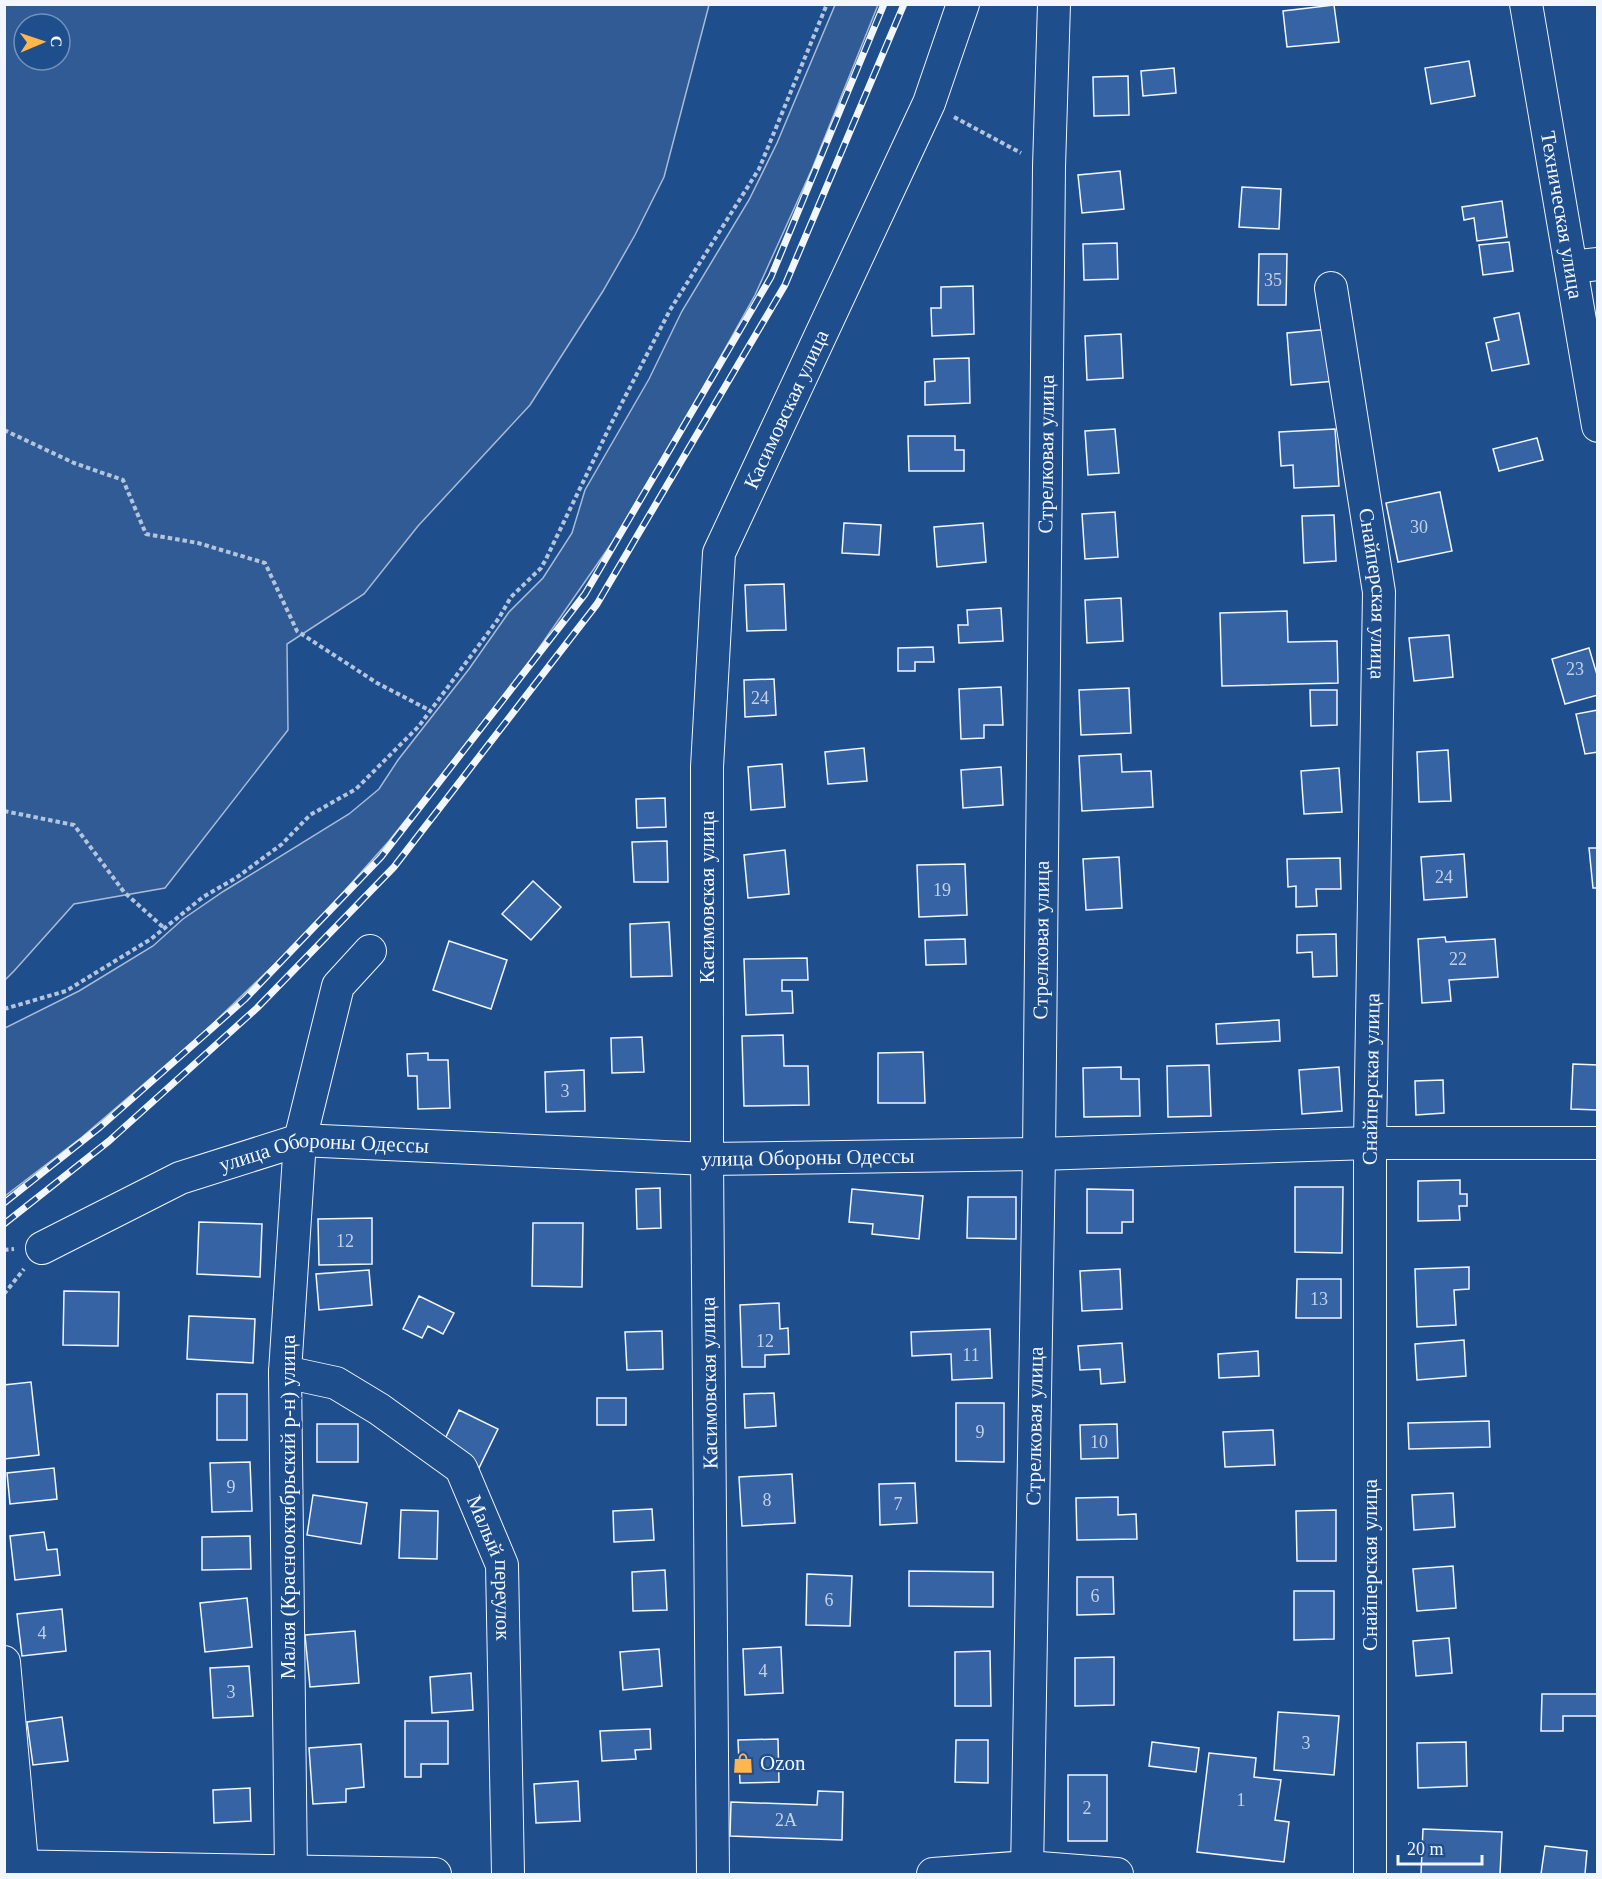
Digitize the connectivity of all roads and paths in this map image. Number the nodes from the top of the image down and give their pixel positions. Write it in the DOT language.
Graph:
graph roads {
  1 [pos="827,4"];
  2 [pos="963,4"];
  3 [pos="1054,4"];
  4 [pos="1526,4"];
  5 [pos="928,103"];
  6 [pos="1048,167"];
  7 [pos="1584,265"];
  8 [pos="1331,288"];
  9 [pos="1598,426"];
  10 [pos="4,430"];
  11 [pos="431,711"];
  12 [pos="4,811"];
  13 [pos="164,927"];
  14 [pos="370,951"];
  15 [pos="4,1009"];
  16 [pos="300,1140"];
  17 [pos="1370,1143"];
  18 [pos="1598,1143"];
  19 [pos="1039,1154"];
  20 [pos="707,1160"];
  21 [pos="42,1248"];
  22 [pos="285,1372"];
  23 [pos="4,1662"];
  24 [pos="17,1869"];
  25 [pos="1027,1871"];
  26 [pos="291,1873"];
  27 [pos="1110,1874"];
  28 [pos="435,1875"];
  29 [pos="508,1875"];
  30 [pos="713,1875"];
  31 [pos="933,1875"];
  32 [pos="1117,1875"];
  33 [pos="1370,1875"];
  1 -- 11 [label="path"];
  2 -- 5 [label="street"];
  3 -- 6 [label="street, Стрелковая улица"];
  4 -- 7 [label="street, Техническая улица"];
  5 -- 6 [label="path"];
  5 -- 20 [label="street, Касимовская улица"];
  6 -- 19 [label="street, Стрелковая улица"];
  7 -- 9 [label="street, Техническая улица"];
  8 -- 17 [label="street, Снайперская улица"];
  10 -- 11 [label="path"];
  11 -- 13 [label="path"];
  12 -- 13 [label="path"];
  13 -- 15 [label="path"];
  14 -- 16 [label="street, Малая (Краснооктябрьский р-н) улица"];
  16 -- 20 [label="street, улица Обороны Одессы"];
  16 -- 21 [label="street, улица Обороны Одессы"];
  16 -- 22 [label="street, Малая (Краснооктябрьский р-н) улица"];
  17 -- 18 [label="street, улица Обороны Одессы"];
  17 -- 19 [label="street, улица Обороны Одессы"];
  17 -- 33 [label="street, Снайперская улица"];
  19 -- 20 [label="street, улица Обороны Одессы"];
  19 -- 25 [label="street, Стрелковая улица"];
  20 -- 30 [label="street, Касимовская улица"];
  22 -- 26 [label="street, Малая (Краснооктябрьский р-н) улица"];
  22 -- 29 [label="street, Малый переулок"];
  23 -- 24 [label="street"];
  24 -- 26 [label="street"];
  25 -- 27 [label="street"];
  25 -- 31 [label="street"];
  26 -- 28 [label="street"];
  27 -- 32 [label="street"];
}
